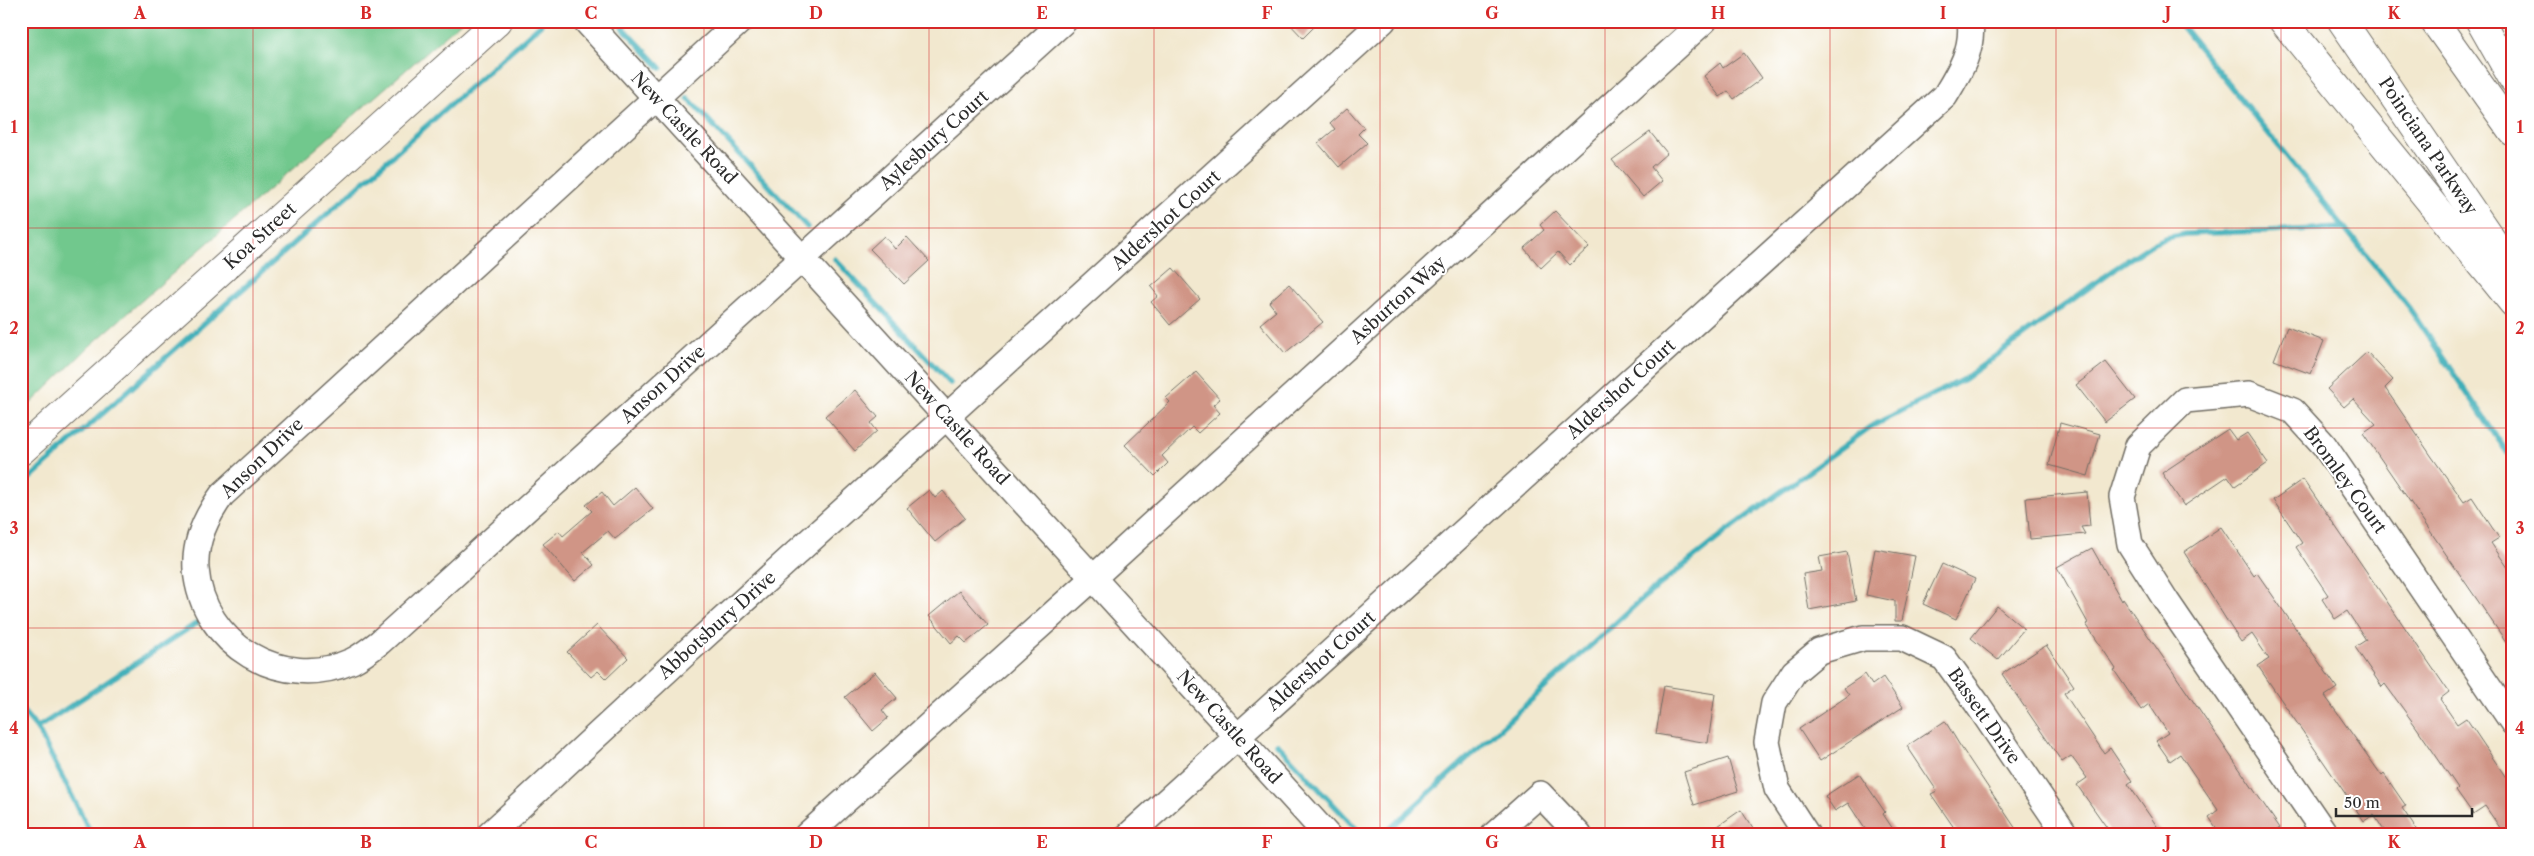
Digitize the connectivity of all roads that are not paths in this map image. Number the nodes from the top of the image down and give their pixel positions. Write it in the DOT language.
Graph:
graph roads {
  1 [pos="498,21"];
  2 [pos="586,21"];
  3 [pos="740,21"];
  4 [pos="1064,21"];
  5 [pos="1383,21"];
  6 [pos="1704,21"];
  7 [pos="1970,21"];
  8 [pos="2283,21"];
  9 [pos="2342,21"];
  10 [pos="2434,21"];
  11 [pos="2480,21"];
  12 [pos="2513,79"];
  13 [pos="656,98"];
  14 [pos="2513,132"];
  15 [pos="803,258"];
  16 [pos="2513,271"];
  17 [pos="2513,303"];
  18 [pos="948,418"];
  19 [pos="21,451"];
  20 [pos="1092,578"];
  21 [pos="2513,723"];
  22 [pos="1238,737"];
  23 [pos="1566,830"];
  24 [pos="489,835"];
  25 [pos="807,835"];
  26 [pos="1129,835"];
  27 [pos="1326,835"];
  28 [pos="1494,835"];
  29 [pos="1807,835"];
  30 [pos="2066,835"];
  31 [pos="2326,835"];
  1 -- 19 [label="main road, Koa Street"];
  2 -- 13 [label="street, New Castle Road"];
  3 -- 13 [label="street"];
  4 -- 15 [label="street, Aylesbury Court"];
  5 -- 18 [label="street, Aldershot Court"];
  6 -- 20 [label="street, Asburton Way"];
  7 -- 22 [label="street, Aldershot Court"];
  8 -- 17 [label="main road"];
  9 -- 16 [label="main road, Poinciana Parkway"];
  10 -- 14 [label="main road"];
  11 -- 12 [label="main road"];
  13 -- 15 [label="street, New Castle Road"];
  13 -- 15 [label="street, Anson Drive"];
  15 -- 18 [label="street, New Castle Road"];
  18 -- 20 [label="street, New Castle Road"];
  18 -- 24 [label="street, Abbotsbury Drive"];
  20 -- 22 [label="street, New Castle Road"];
  20 -- 25 [label="street"];
  21 -- 31 [label="street, Bromley Court"];
  22 -- 26 [label="street, Aldershot Court"];
  22 -- 27 [label="street, New Castle Road"];
  23 -- 28 [label="street"];
  29 -- 30 [label="street, Bassett Drive"];
}
